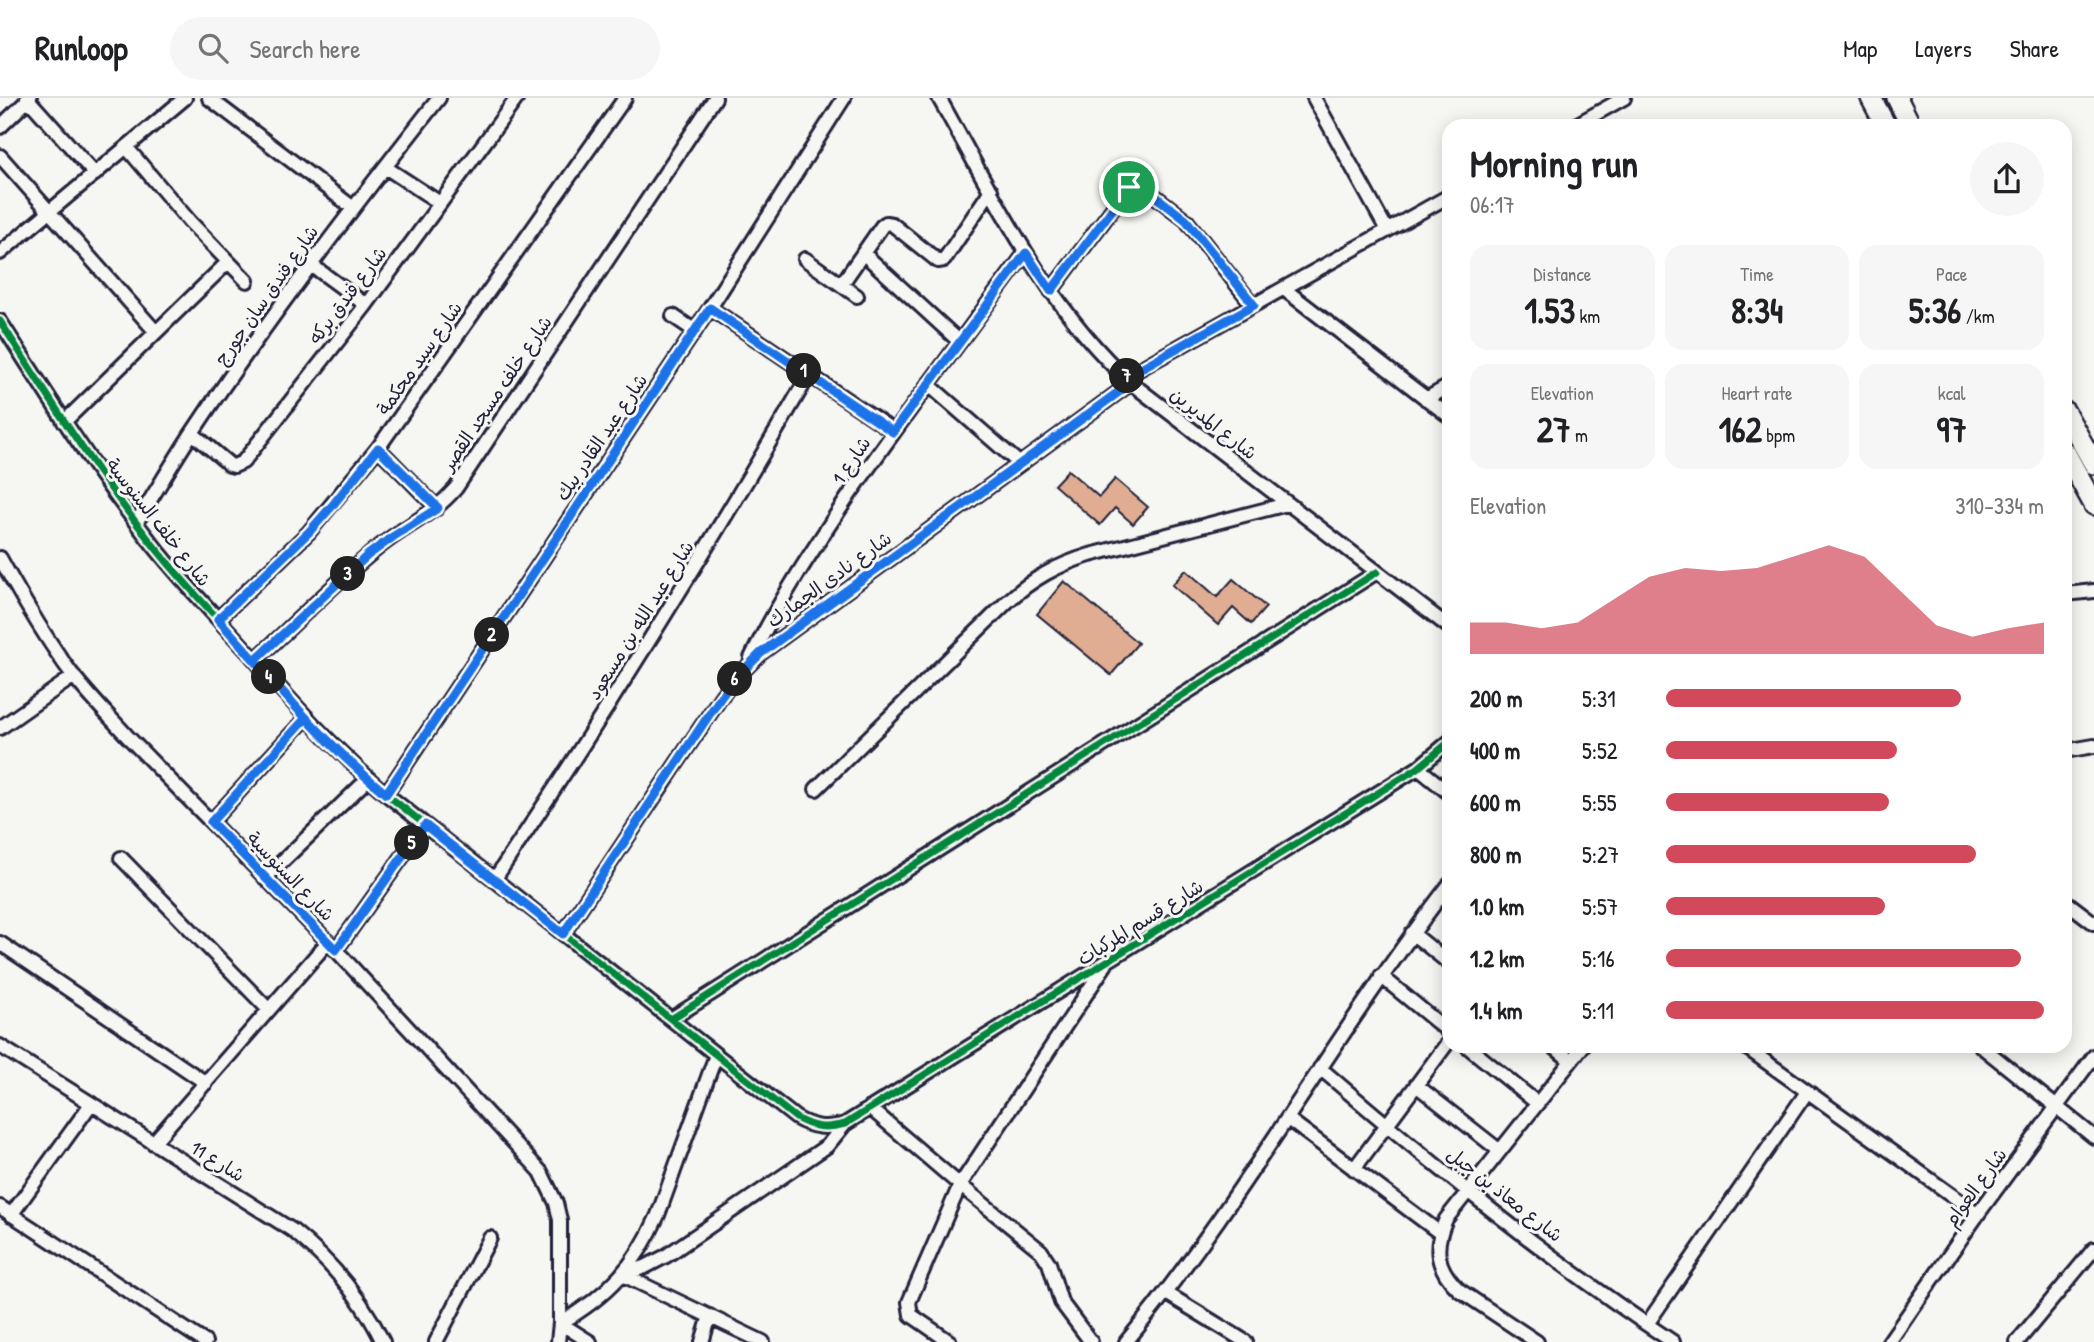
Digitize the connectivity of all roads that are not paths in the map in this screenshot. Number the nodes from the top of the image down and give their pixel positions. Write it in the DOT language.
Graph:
graph roads {
  1 [pos="185,98"];
  2 [pos="209,98"];
  3 [pos="439,98"];
  4 [pos="517,98"];
  5 [pos="625,98"];
  6 [pos="715,98"];
  7 [pos="844,98"];
  8 [pos="939,98"];
  9 [pos="1314,98"];
  10 [pos="1624,98"];
  11 [pos="1871,98"];
  12 [pos="1897,98"];
  13 [pos="29,99"];
  14 [pos="1586,119"];
  15 [pos="1882,119"];
  16 [pos="1907,119"];
  17 [pos="0,127"];
  18 [pos="127,148"];
  19 [pos="0,156"];
  20 [pos="385,167"];
  21 [pos="95,174"];
  22 [pos="991,190"];
  23 [pos="1442,200"];
  24 [pos="440,203"];
  25 [pos="352,207"];
  26 [pos="49,212"];
  27 [pos="1387,230"];
  28 [pos="0,253"];
  29 [pos="863,253"];
  30 [pos="1026,253"];
  31 [pos="805,259"];
  32 [pos="228,262"];
  33 [pos="310,264"];
  34 [pos="247,281"];
  35 [pos="841,285"];
  36 [pos="1284,289"];
  37 [pos="1051,291"];
  38 [pos="856,296"];
  39 [pos="366,305"];
  40 [pos="1254,305"];
  41 [pos="710,308"];
  42 [pos="673,316"];
  43 [pos="0,321"];
  44 [pos="695,331"];
  45 [pos="156,332"];
  46 [pos="960,342"];
  47 [pos="809,375"];
  48 [pos="1128,380"];
  49 [pos="928,384"];
  50 [pos="1442,390"];
  51 [pos="1426,399"];
  52 [pos="1442,411"];
  53 [pos="64,422"];
  54 [pos="2072,425"];
  55 [pos="893,432"];
  56 [pos="192,433"];
  57 [pos="378,448"];
  58 [pos="1020,464"];
  59 [pos="2094,464"];
  60 [pos="2072,465"];
  61 [pos="1287,505"];
  62 [pos="2094,505"];
  63 [pos="438,508"];
  64 [pos="136,523"];
  65 [pos="0,558"];
  66 [pos="1377,572"];
  67 [pos="2094,591"];
  68 [pos="2072,593"];
  69 [pos="218,619"];
  70 [pos="1442,622"];
  71 [pos="255,660"];
  72 [pos="748,665"];
  73 [pos="74,676"];
  74 [pos="306,718"];
  75 [pos="0,728"];
  76 [pos="2094,746"];
  77 [pos="1442,748"];
  78 [pos="2072,750"];
  79 [pos="1418,768"];
  80 [pos="368,779"];
  81 [pos="1442,787"];
  82 [pos="816,789"];
  83 [pos="386,794"];
  84 [pos="211,822"];
  85 [pos="425,825"];
  86 [pos="121,858"];
  87 [pos="265,878"];
  88 [pos="494,880"];
  89 [pos="1442,895"];
  90 [pos="2072,906"];
  91 [pos="2094,923"];
  92 [pos="1412,933"];
  93 [pos="563,934"];
  94 [pos="0,943"];
  95 [pos="332,946"];
  96 [pos="1442,957"];
  97 [pos="1108,961"];
  98 [pos="1381,976"];
  99 [pos="269,1010"];
  100 [pos="671,1019"];
  101 [pos="1442,1026"];
  102 [pos="0,1045"];
  103 [pos="1442,1050"];
  104 [pos="1476,1053"];
  105 [pos="1561,1053"];
  106 [pos="1577,1053"];
  107 [pos="1754,1053"];
  108 [pos="1990,1053"];
  109 [pos="716,1055"];
  110 [pos="2094,1056"];
  111 [pos="1571,1061"];
  112 [pos="1320,1068"];
  113 [pos="206,1083"];
  114 [pos="1416,1085"];
  115 [pos="1807,1092"];
  116 [pos="1537,1103"];
  117 [pos="91,1104"];
  118 [pos="2056,1107"];
  119 [pos="870,1108"];
  120 [pos="1288,1119"];
  121 [pos="845,1124"];
  122 [pos="1386,1125"];
  123 [pos="2094,1137"];
  124 [pos="153,1143"];
  125 [pos="1500,1151"];
  126 [pos="1354,1169"];
  127 [pos="960,1185"];
  128 [pos="1468,1191"];
  129 [pos="0,1207"];
  130 [pos="1978,1214"];
  131 [pos="11,1215"];
  132 [pos="1440,1233"];
  133 [pos="490,1238"];
  134 [pos="2094,1249"];
  135 [pos="623,1275"];
  136 [pos="1166,1293"];
  137 [pos="710,1316"];
  138 [pos="560,1323"];
  139 [pos="1647,1324"];
  140 [pos="205,1342"];
  141 [pos="383,1342"];
  142 [pos="436,1342"];
  143 [pos="558,1342"];
  144 [pos="590,1342"];
  145 [pos="702,1342"];
  146 [pos="763,1342"];
  147 [pos="950,1342"];
  148 [pos="1091,1342"];
  149 [pos="1126,1342"];
  150 [pos="1246,1342"];
  151 [pos="1536,1342"];
  152 [pos="1673,1342"];
  153 [pos="1889,1342"];
  154 [pos="2017,1342"];
  1 -- 18 [label="street"];
  2 -- 25 [label="street"];
  3 -- 20 [label="street, شارع فندق سان جورج"];
  4 -- 24 [label="street, شارع فندق بركه"];
  5 -- 57 [label="street, شارع سيد محكمة"];
  6 -- 63 [label="street, شارع خلف مسجد القصر"];
  7 -- 41 [label="street, شارع عبد القادر بيك"];
  8 -- 22 [label="street, شارع المديرين"];
  9 -- 27 [label="street"];
  10 -- 14 [label="street"];
  11 -- 15 [label="street"];
  12 -- 16 [label="street"];
  13 -- 17 [label="street"];
  13 -- 21 [label="street"];
  18 -- 21 [label="street"];
  18 -- 32 [label="street"];
  19 -- 26 [label="street"];
  20 -- 24 [label="street"];
  20 -- 25 [label="street, شارع فندق سان جورج"];
  21 -- 26 [label="street"];
  22 -- 29 [label="street"];
  22 -- 30 [label="street, شارع المديرين"];
  23 -- 27 [label="street, شارع نادى الجمارك"];
  24 -- 39 [label="street, شارع فندق بركه"];
  25 -- 33 [label="street, شارع فندق سان جورج"];
  26 -- 28 [label="street"];
  26 -- 45 [label="street"];
  27 -- 36 [label="street, شارع نادى الجمارك"];
  29 -- 35 [label="street"];
  29 -- 46 [label="street"];
  30 -- 37 [label="street, شارع المديرين"];
  30 -- 46 [label="street, شارع 1"];
  31 -- 35 [label="street"];
  32 -- 34 [label="street"];
  32 -- 45 [label="street"];
  33 -- 39 [label="street"];
  33 -- 56 [label="street, شارع فندق سان جورج"];
  35 -- 38 [label="street"];
  36 -- 40 [label="street, شارع نادى الجمارك"];
  36 -- 51 [label="street"];
  37 -- 40 [label="street"];
  37 -- 48 [label="street, شارع المديرين"];
  39 -- 56 [label="street, شارع فندق بركه"];
  40 -- 48 [label="street, شارع نادى الجمارك"];
  41 -- 44 [label="street, شارع عبد القادر بيك"];
  41 -- 47 [label="street"];
  42 -- 44 [label="street"];
  43 -- 53 [label="street, شارع خلف السنوسية"];
  44 -- 83 [label="street, شارع عبد القادر بيك"];
  45 -- 53 [label="street"];
  46 -- 49 [label="street, شارع 1"];
  47 -- 55 [label="street"];
  47 -- 88 [label="street, شارع عبد الله بن مسعود"];
  48 -- 58 [label="street, شارع نادى الجمارك"];
  48 -- 61 [label="street, شارع المديرين"];
  49 -- 55 [label="street, شارع 1"];
  49 -- 58 [label="street"];
  50 -- 51 [label="street"];
  51 -- 52 [label="street"];
  53 -- 64 [label="street, شارع خلف السنوسية"];
  54 -- 59 [label="street"];
  55 -- 72 [label="street, شارع 1"];
  56 -- 64 [label="street, شارع فندق سان جورج"];
  57 -- 63 [label="street"];
  57 -- 69 [label="street, شارع سيد محكمة"];
  58 -- 72 [label="street, شارع نادى الجمارك"];
  60 -- 62 [label="street"];
  61 -- 66 [label="street, شارع المديرين"];
  61 -- 82 [label="street"];
  63 -- 71 [label="street, شارع خلف مسجد القصر"];
  64 -- 69 [label="street, شارع خلف السنوسية"];
  65 -- 73 [label="street, شارع السنوسية"];
  66 -- 70 [label="street, شارع المديرين"];
  66 -- 100 [label="street"];
  67 -- 68 [label="street"];
  69 -- 71 [label="street, شارع خلف السنوسية"];
  71 -- 74 [label="street, شارع خلف السنوسية"];
  72 -- 93 [label="street, شارع نادى الجمارك"];
  73 -- 75 [label="street"];
  73 -- 84 [label="street, شارع السنوسية"];
  74 -- 80 [label="street, شارع خلف السنوسية"];
  74 -- 84 [label="street"];
  76 -- 78 [label="street"];
  77 -- 79 [label="street, شارع قسم المركبات"];
  79 -- 81 [label="street"];
  79 -- 97 [label="street, شارع قسم المركبات"];
  80 -- 83 [label="street, شارع خلف السنوسية"];
  80 -- 87 [label="street"];
  83 -- 85 [label="street, شارع خلف السنوسية"];
  84 -- 87 [label="street, شارع السنوسية"];
  85 -- 88 [label="street, شارع خلف السنوسية"];
  85 -- 95 [label="street"];
  86 -- 99 [label="street"];
  87 -- 95 [label="street, شارع السنوسية"];
  88 -- 93 [label="street, شارع خلف السنوسية"];
  89 -- 92 [label="street"];
  90 -- 91 [label="street"];
  92 -- 96 [label="street"];
  92 -- 98 [label="street"];
  93 -- 100 [label="street, شارع خلف السنوسية"];
  94 -- 113 [label="street"];
  95 -- 99 [label="street"];
  95 -- 138 [label="street, شارع السنوسية"];
  97 -- 119 [label="street, شارع قسم المركبات"];
  97 -- 127 [label="street"];
  98 -- 101 [label="street"];
  98 -- 112 [label="street"];
  99 -- 113 [label="street"];
  100 -- 109 [label="street, شارع خلف السنوسية"];
  102 -- 117 [label="street, شارع 11"];
  103 -- 114 [label="street"];
  104 -- 116 [label="street"];
  105 -- 111 [label="street"];
  106 -- 111 [label="street"];
  107 -- 115 [label="street"];
  108 -- 118 [label="street"];
  109 -- 121 [label="street, شارع خلف السنوسية"];
  109 -- 135 [label="street"];
  110 -- 118 [label="street, شارع العوام"];
  111 -- 116 [label="street"];
  112 -- 120 [label="street"];
  112 -- 122 [label="street, شارع معاذ بن جبل"];
  113 -- 124 [label="street"];
  114 -- 122 [label="street"];
  114 -- 125 [label="street"];
  115 -- 130 [label="street"];
  115 -- 139 [label="street"];
  116 -- 125 [label="street"];
  117 -- 124 [label="street, شارع 11"];
  117 -- 131 [label="street"];
  118 -- 123 [label="street"];
  118 -- 130 [label="street, شارع العوام"];
  119 -- 121 [label="street, شارع قسم المركبات"];
  119 -- 127 [label="street"];
  120 -- 126 [label="street"];
  120 -- 136 [label="street"];
  121 -- 135 [label="street, شارع قسم المركبات"];
  122 -- 126 [label="street"];
  122 -- 128 [label="street, شارع معاذ بن جبل"];
  124 -- 141 [label="street, شارع 11"];
  125 -- 128 [label="street"];
  126 -- 132 [label="street"];
  127 -- 147 [label="street"];
  127 -- 148 [label="street"];
  128 -- 132 [label="street"];
  128 -- 139 [label="street, شارع معاذ بن جبل"];
  129 -- 131 [label="street"];
  130 -- 153 [label="street, شارع العوام"];
  131 -- 140 [label="street"];
  132 -- 151 [label="street"];
  133 -- 142 [label="street"];
  134 -- 154 [label="street"];
  135 -- 137 [label="street"];
  135 -- 138 [label="street"];
  136 -- 149 [label="street"];
  136 -- 150 [label="street"];
  137 -- 145 [label="street"];
  137 -- 146 [label="street"];
  138 -- 143 [label="street, شارع السنوسية"];
  138 -- 144 [label="street"];
  139 -- 152 [label="street, شارع معاذ بن جبل"];
}
